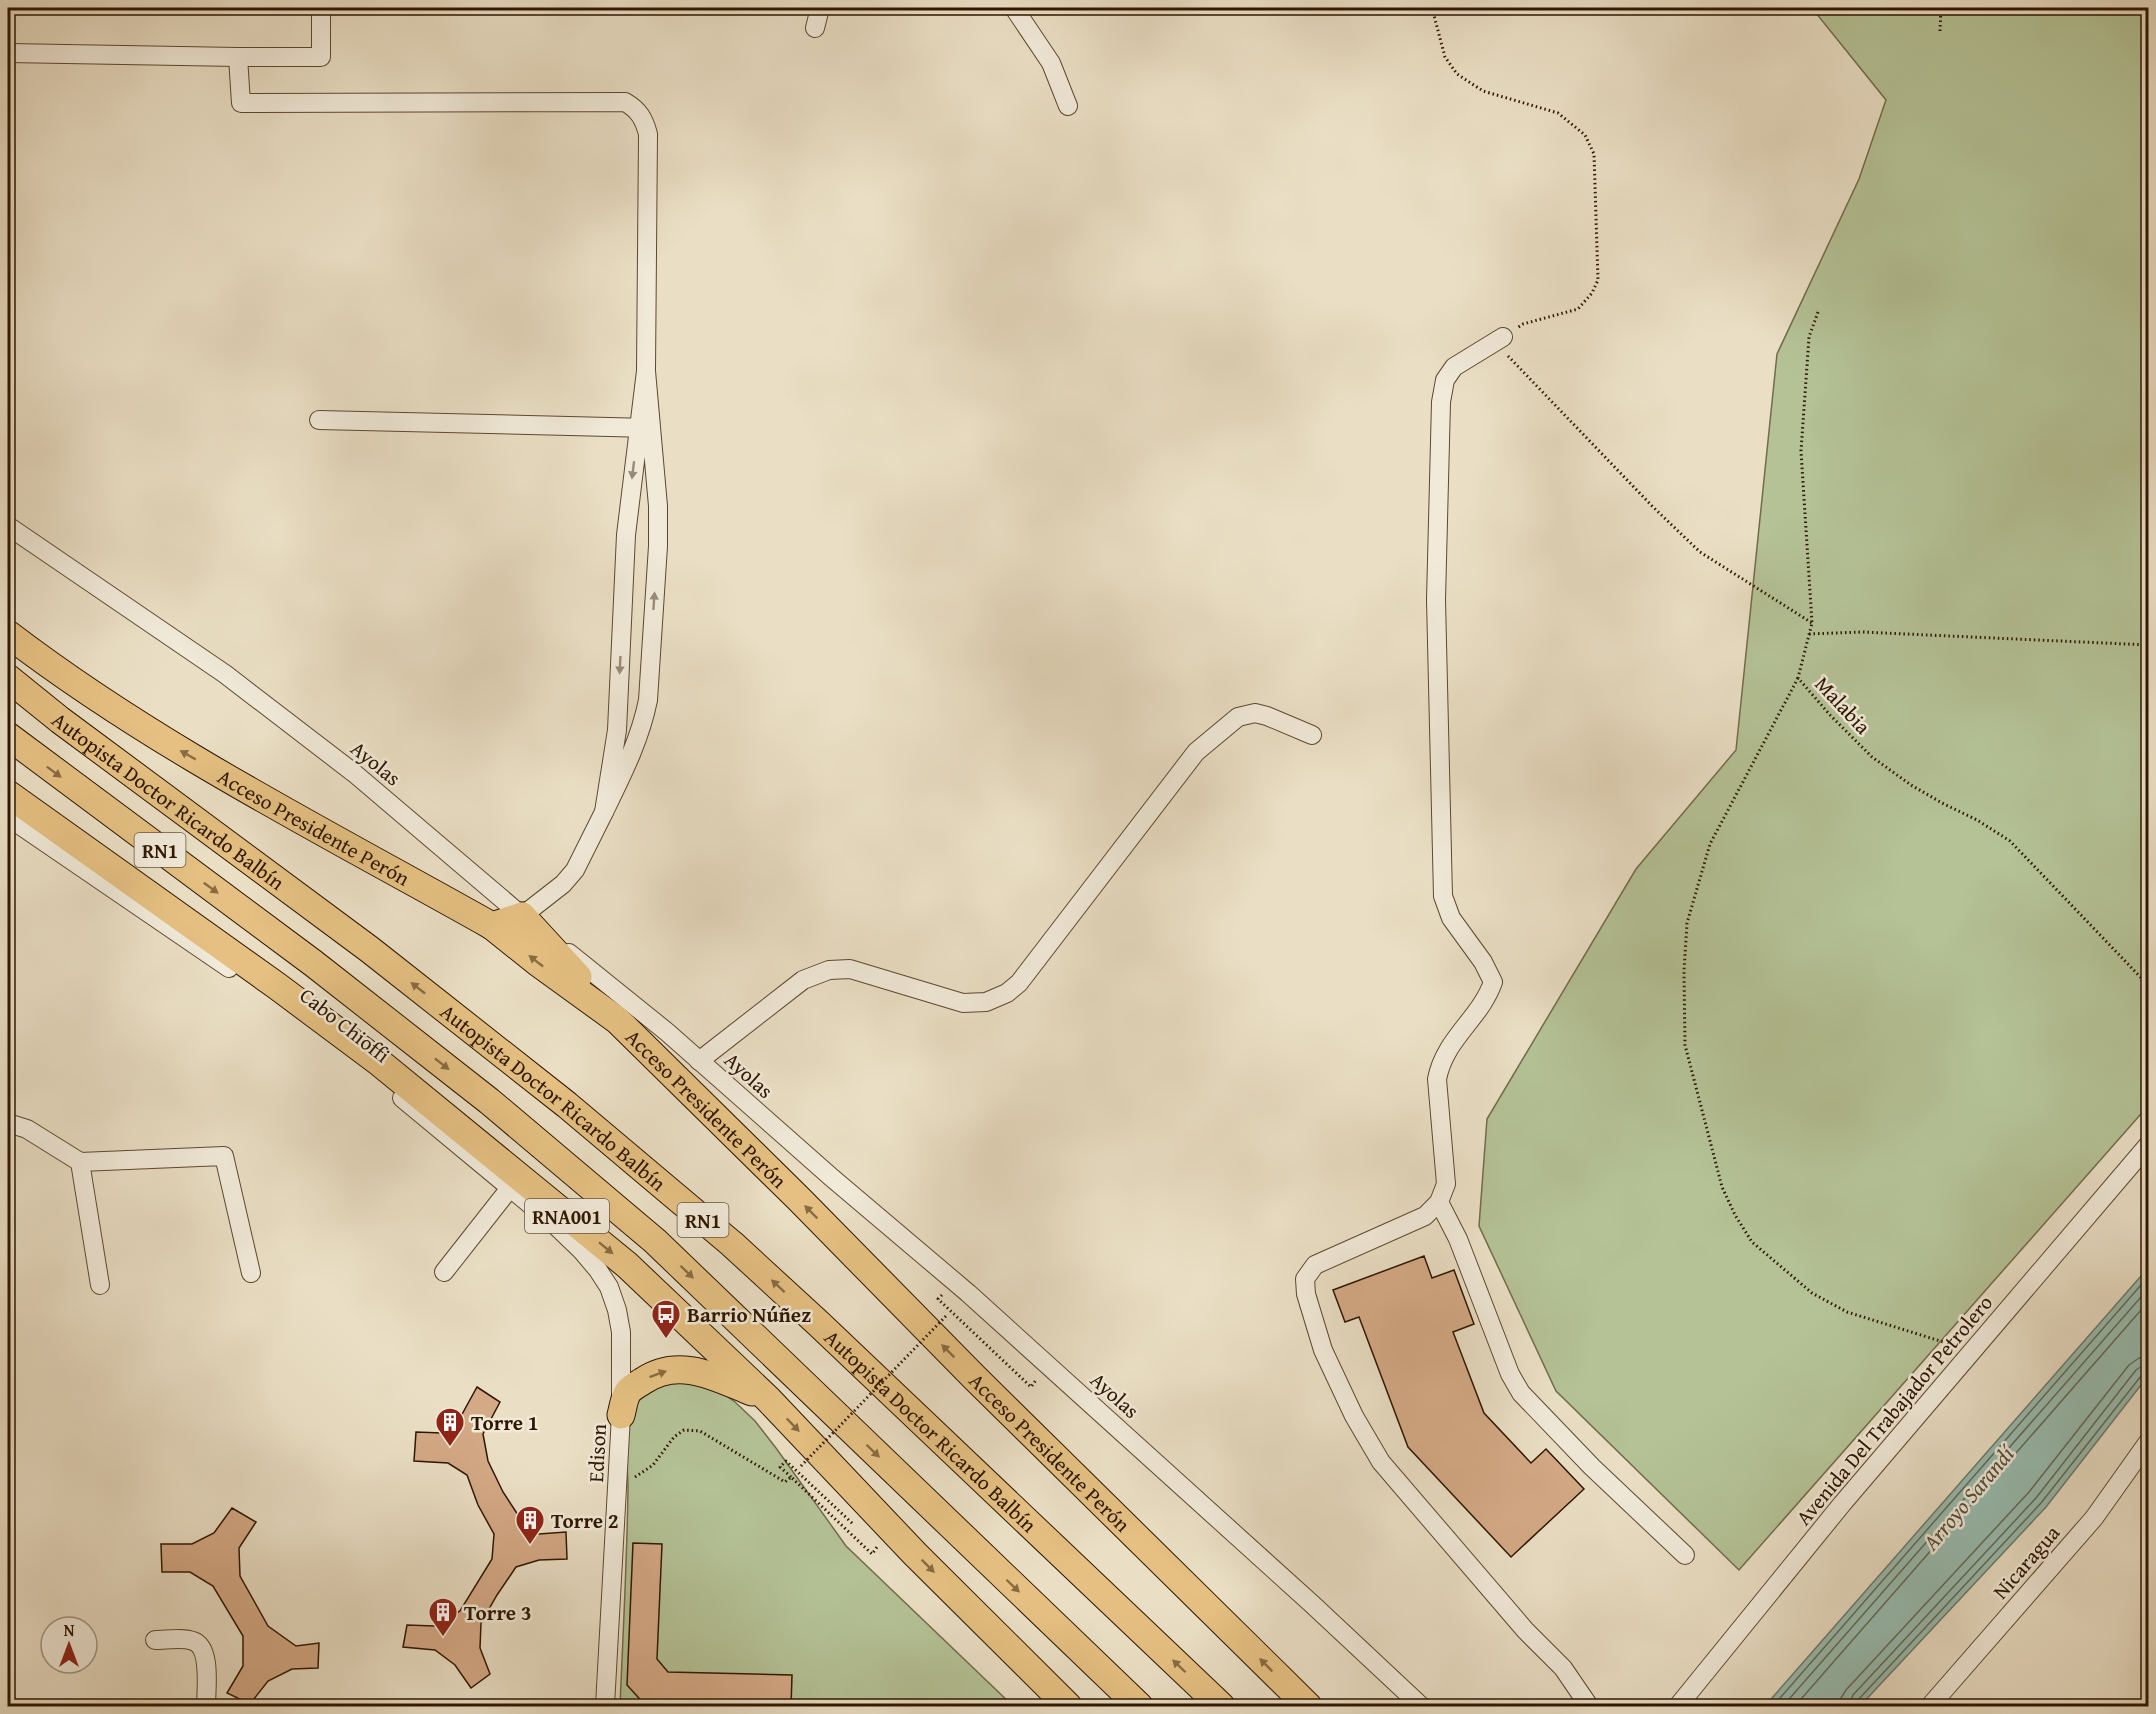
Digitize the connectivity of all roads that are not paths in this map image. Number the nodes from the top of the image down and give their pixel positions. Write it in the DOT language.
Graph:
graph roads {
  1 [pos="321,8"];
  2 [pos="820,8"];
  3 [pos="1014,8"];
  4 [pos="815,28"];
  5 [pos="8,53"];
  6 [pos="238,57"];
  7 [pos="1068,106"];
  8 [pos="1503,337"];
  9 [pos="319,420"];
  10 [pos="645,427"];
  11 [pos="8,526"];
  12 [pos="8,634"];
  13 [pos="8,678"];
  14 [pos="1312,735"];
  15 [pos="8,736"];
  16 [pos="8,794"];
  17 [pos="604,812"];
  18 [pos="8,817"];
  19 [pos="522,916"];
  20 [pos="492,926"];
  21 [pos="617,1020"];
  22 [pos="699,1061"];
  23 [pos="8,1124"];
  24 [pos="2148,1145"];
  25 [pos="80,1162"];
  26 [pos="510,1188"];
  27 [pos="1439,1202"];
  28 [pos="444,1272"];
  29 [pos="251,1273"];
  30 [pos="100,1285"];
  31 [pos="617,1310"];
  32 [pos="768,1399"];
  33 [pos="621,1414"];
  34 [pos="2148,1442"];
  35 [pos="1685,1555"];
  36 [pos="155,1640"];
  37 [pos="206,1707"];
  38 [pos="605,1707"];
  39 [pos="1068,1707"];
  40 [pos="1139,1707"];
  41 [pos="1221,1707"];
  42 [pos="1308,1707"];
  43 [pos="1421,1707"];
  44 [pos="1589,1707"];
  45 [pos="1678,1707"];
  46 [pos="1930,1707"];
  1 -- 6 [label="street"];
  2 -- 4 [label="street"];
  3 -- 7 [label="street"];
  5 -- 6 [label="street"];
  6 -- 10 [label="street"];
  8 -- 27 [label="street"];
  9 -- 10 [label="street"];
  10 -- 17 [label="street, one-way"];
  17 -- 10 [label="street, one-way"];
  11 -- 19 [label="street, Ayolas"];
  20 -- 12 [label="highway, Acceso Presidente Perón, one-way"];
  41 -- 13 [label="highway, Autopista Doctor Ricardo Balbín / RN1, one-way"];
  14 -- 22 [label="street"];
  15 -- 40 [label="highway, Autopista Doctor Ricardo Balbín / RN1, one-way"];
  16 -- 32 [label="highway, RNA001, one-way"];
  17 -- 19 [label="street"];
  18 -- 26 [label="street, Cabo Chioffi"];
  19 -- 20 [label="highway"];
  19 -- 21 [label="highway"];
  19 -- 22 [label="street, Ayolas"];
  21 -- 20 [label="highway, Acceso Presidente Perón, one-way"];
  42 -- 21 [label="highway, Acceso Presidente Perón, one-way"];
  22 -- 43 [label="street, Ayolas"];
  23 -- 25 [label="street"];
  24 -- 45 [label="street, Avenida Del Trabajador Petrolero"];
  25 -- 29 [label="street"];
  25 -- 30 [label="street"];
  26 -- 28 [label="street"];
  26 -- 31 [label="street, Cabo Chioffi"];
  27 -- 35 [label="street"];
  27 -- 44 [label="street"];
  31 -- 33 [label="street, Edison"];
  33 -- 32 [label="highway, one-way"];
  32 -- 39 [label="highway, RNA001, one-way"];
  33 -- 38 [label="street, Edison"];
  34 -- 46 [label="street, Nicaragua"];
  36 -- 37 [label="street"];
}
